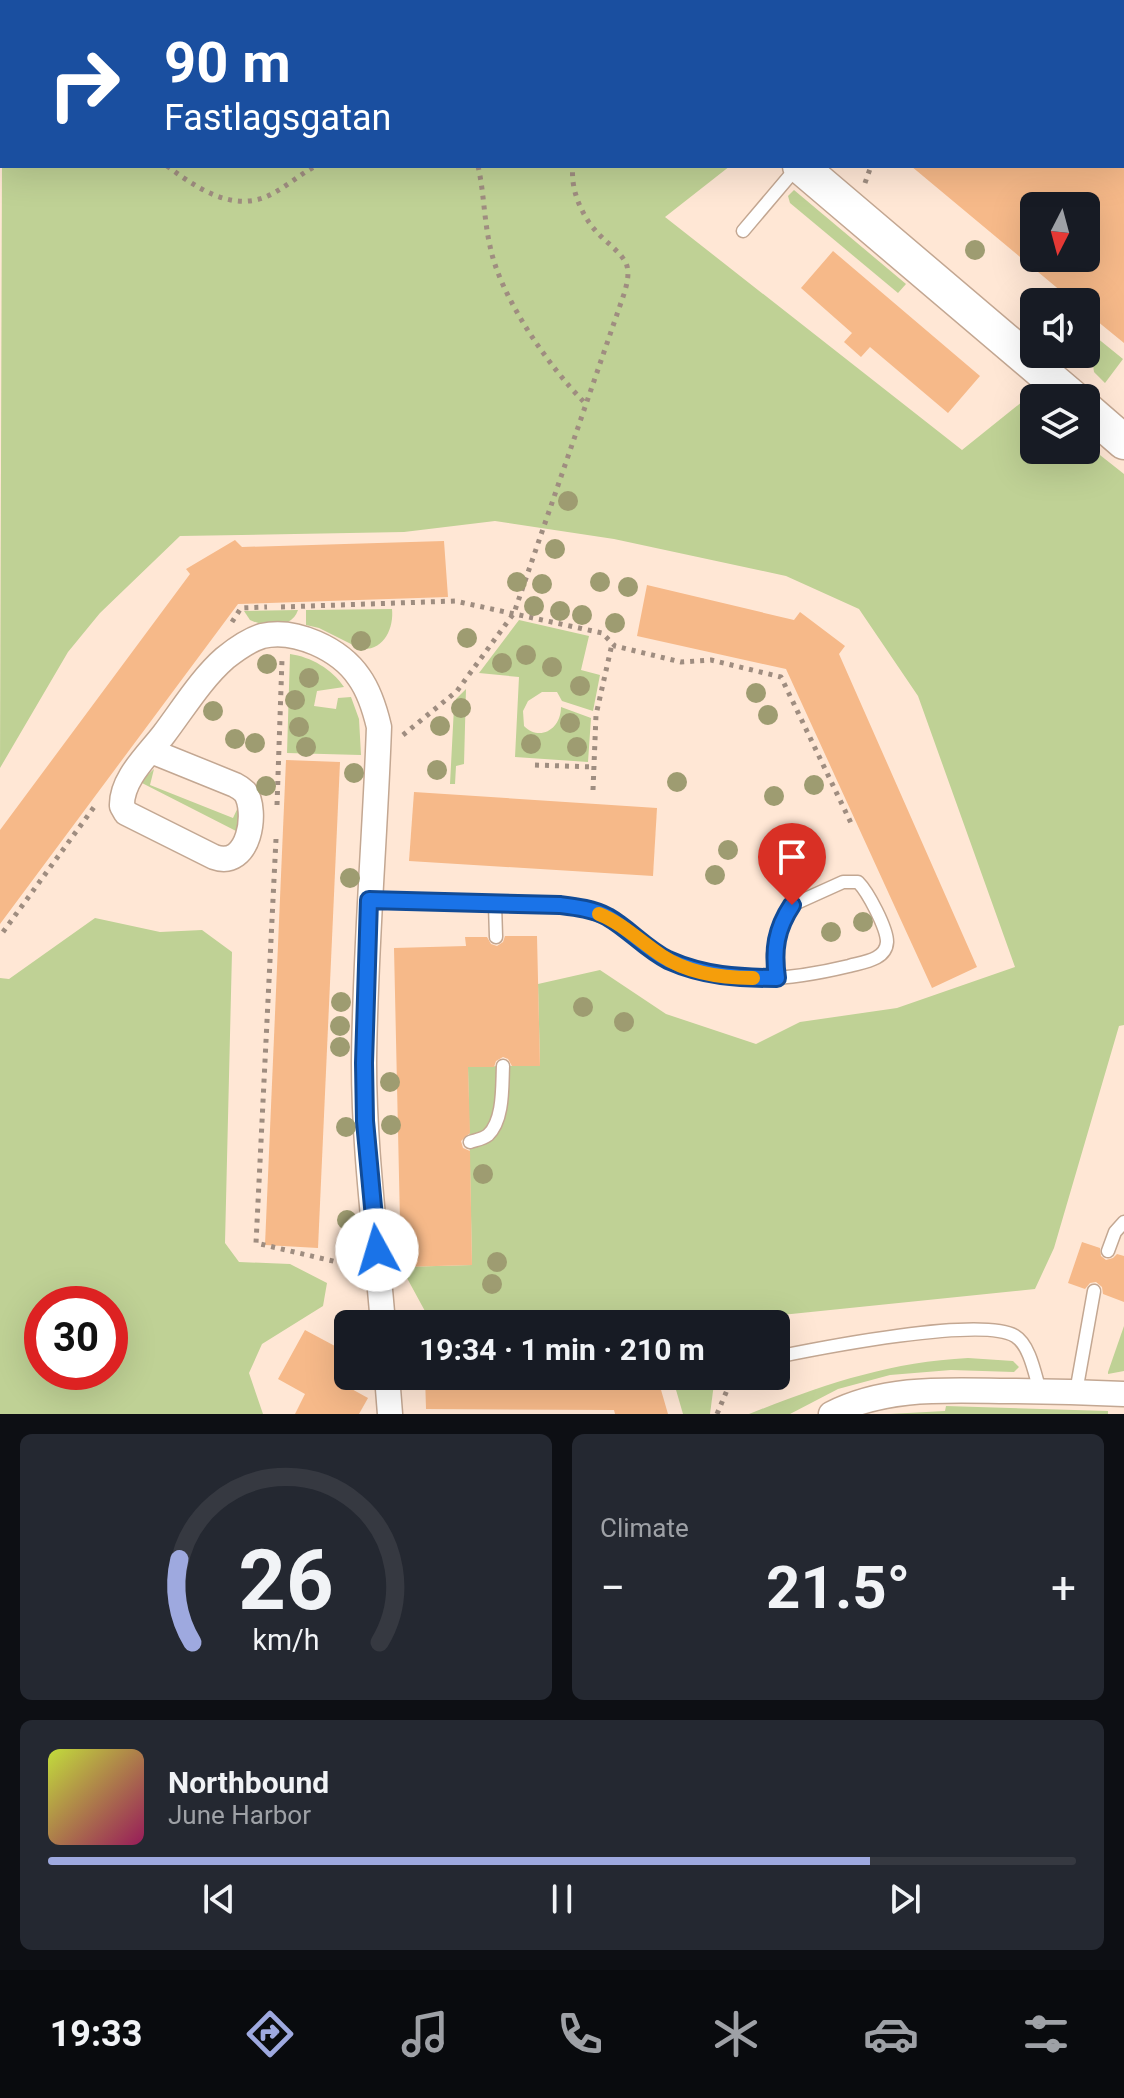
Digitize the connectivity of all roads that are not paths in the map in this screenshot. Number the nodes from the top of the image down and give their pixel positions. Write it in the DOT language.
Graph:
graph roads {
  1 [pos="797,168"];
  2 [pos="801,168"];
  3 [pos="743,231"];
  4 [pos="1056,384"];
  5 [pos="1100,421"];
  6 [pos="1124,442"];
  7 [pos="151,751"];
  8 [pos="369,900"];
  9 [pos="495,904"];
  10 [pos="496,937"];
  11 [pos="777,978"];
  12 [pos="503,1066"];
  13 [pos="470,1142"];
  14 [pos="1124,1222"];
  15 [pos="1108,1251"];
  16 [pos="1094,1291"];
  17 [pos="382,1310"];
  18 [pos="790,1355"];
  19 [pos="388,1390"];
  20 [pos="1040,1391"];
  21 [pos="1076,1392"];
  22 [pos="1124,1394"];
  23 [pos="390,1414"];
  24 [pos="831,1414"];
  1 -- 3 [label="lane"];
  2 -- 4 [label="street"];
  5 -- 6 [label="street"];
  7 -- 7 [label="street"];
  7 -- 8 [label="street"];
  8 -- 9 [label="lane"];
  8 -- 17 [label="street"];
  9 -- 10 [label="lane"];
  9 -- 11 [label="lane"];
  11 -- 11 [label="lane"];
  12 -- 13 [label="lane"];
  14 -- 15 [label="lane"];
  16 -- 21 [label="lane"];
  18 -- 20 [label="lane"];
  19 -- 23 [label="street"];
  20 -- 21 [label="street"];
  20 -- 24 [label="street"];
  21 -- 22 [label="street"];
}
